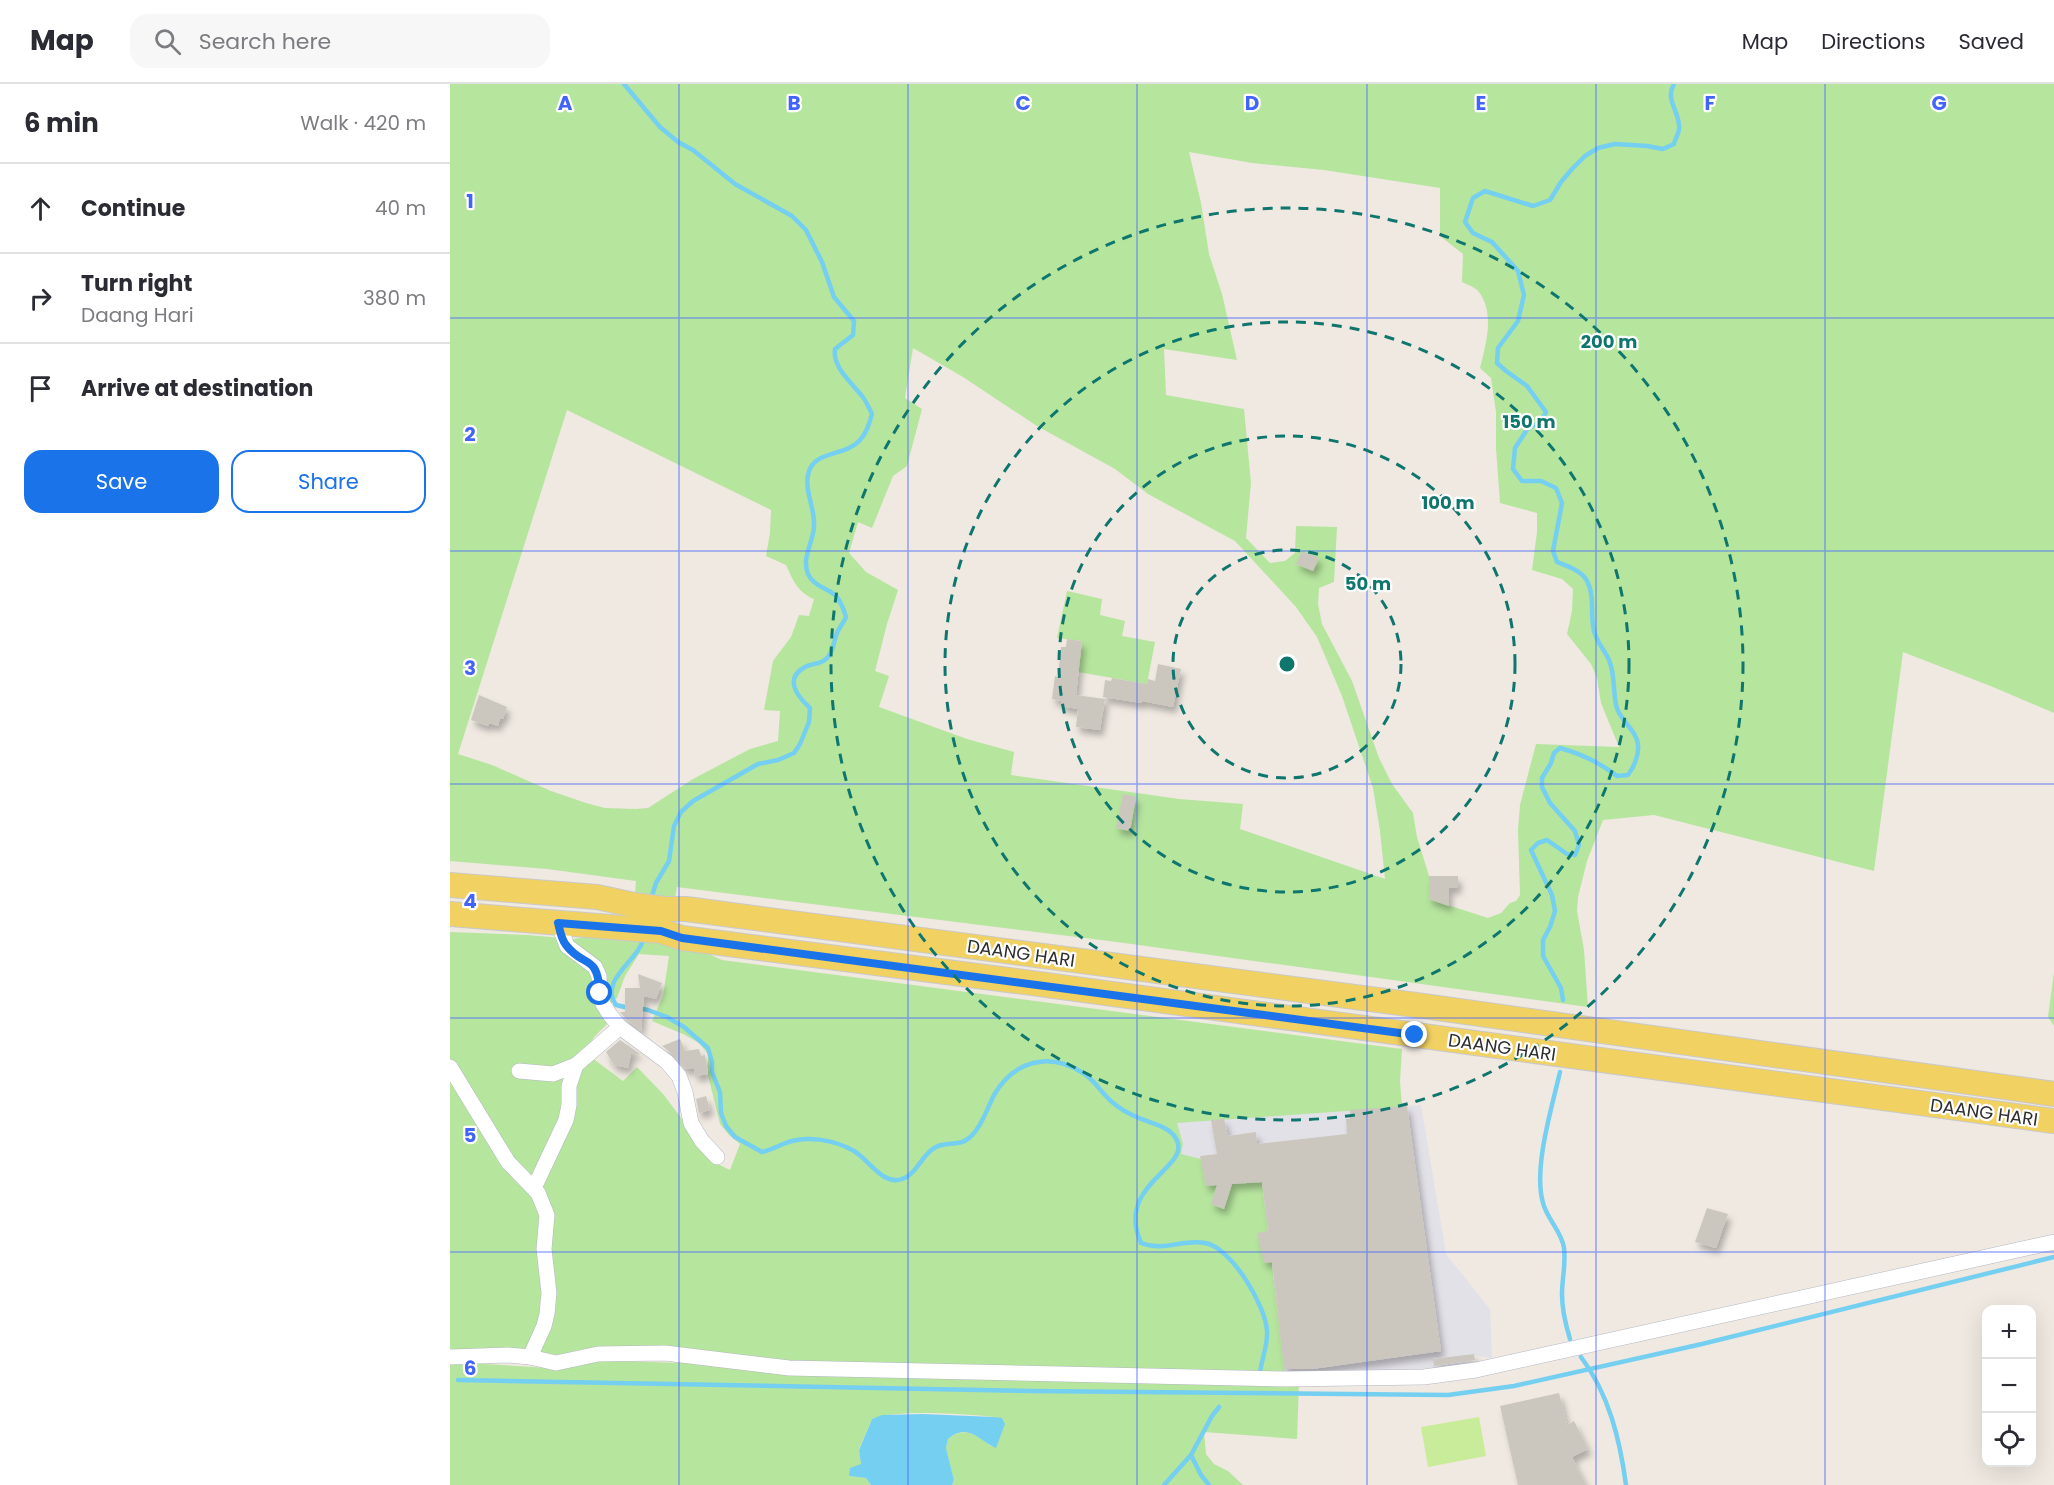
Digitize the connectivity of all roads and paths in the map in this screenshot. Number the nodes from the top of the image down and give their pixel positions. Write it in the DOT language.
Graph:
graph roads {
  1 [pos="450,885"];
  2 [pos="450,914"];
  3 [pos="632,916"];
  4 [pos="663,920"];
  5 [pos="558,923"];
  6 [pos="1137,969"];
  7 [pos="1134,997"];
  8 [pos="620,1027"];
  9 [pos="576,1065"];
  10 [pos="450,1067"];
  11 [pos="519,1071"];
  12 [pos="2054,1094"];
  13 [pos="2054,1121"];
  14 [pos="717,1157"];
  15 [pos="534,1188"];
  16 [pos="2054,1242"];
  17 [pos="450,1357"];
  18 [pos="530,1357"];
  1 -- 3 [label="main road, DAANG HARI"];
  2 -- 5 [label="main road, DAANG HARI"];
  3 -- 4 [label="main road, DAANG HARI"];
  3 -- 5 [label="main road, DAANG HARI"];
  4 -- 6 [label="main road, DAANG HARI"];
  4 -- 7 [label="main road, DAANG HARI"];
  5 -- 8 [label="street"];
  6 -- 7 [label="main road"];
  6 -- 12 [label="main road, DAANG HARI"];
  7 -- 13 [label="main road, DAANG HARI"];
  8 -- 9 [label="street"];
  8 -- 14 [label="street"];
  9 -- 11 [label="street"];
  9 -- 15 [label="street"];
  10 -- 15 [label="street"];
  15 -- 18 [label="street"];
  16 -- 18 [label="street"];
  17 -- 18 [label="street"];
}
